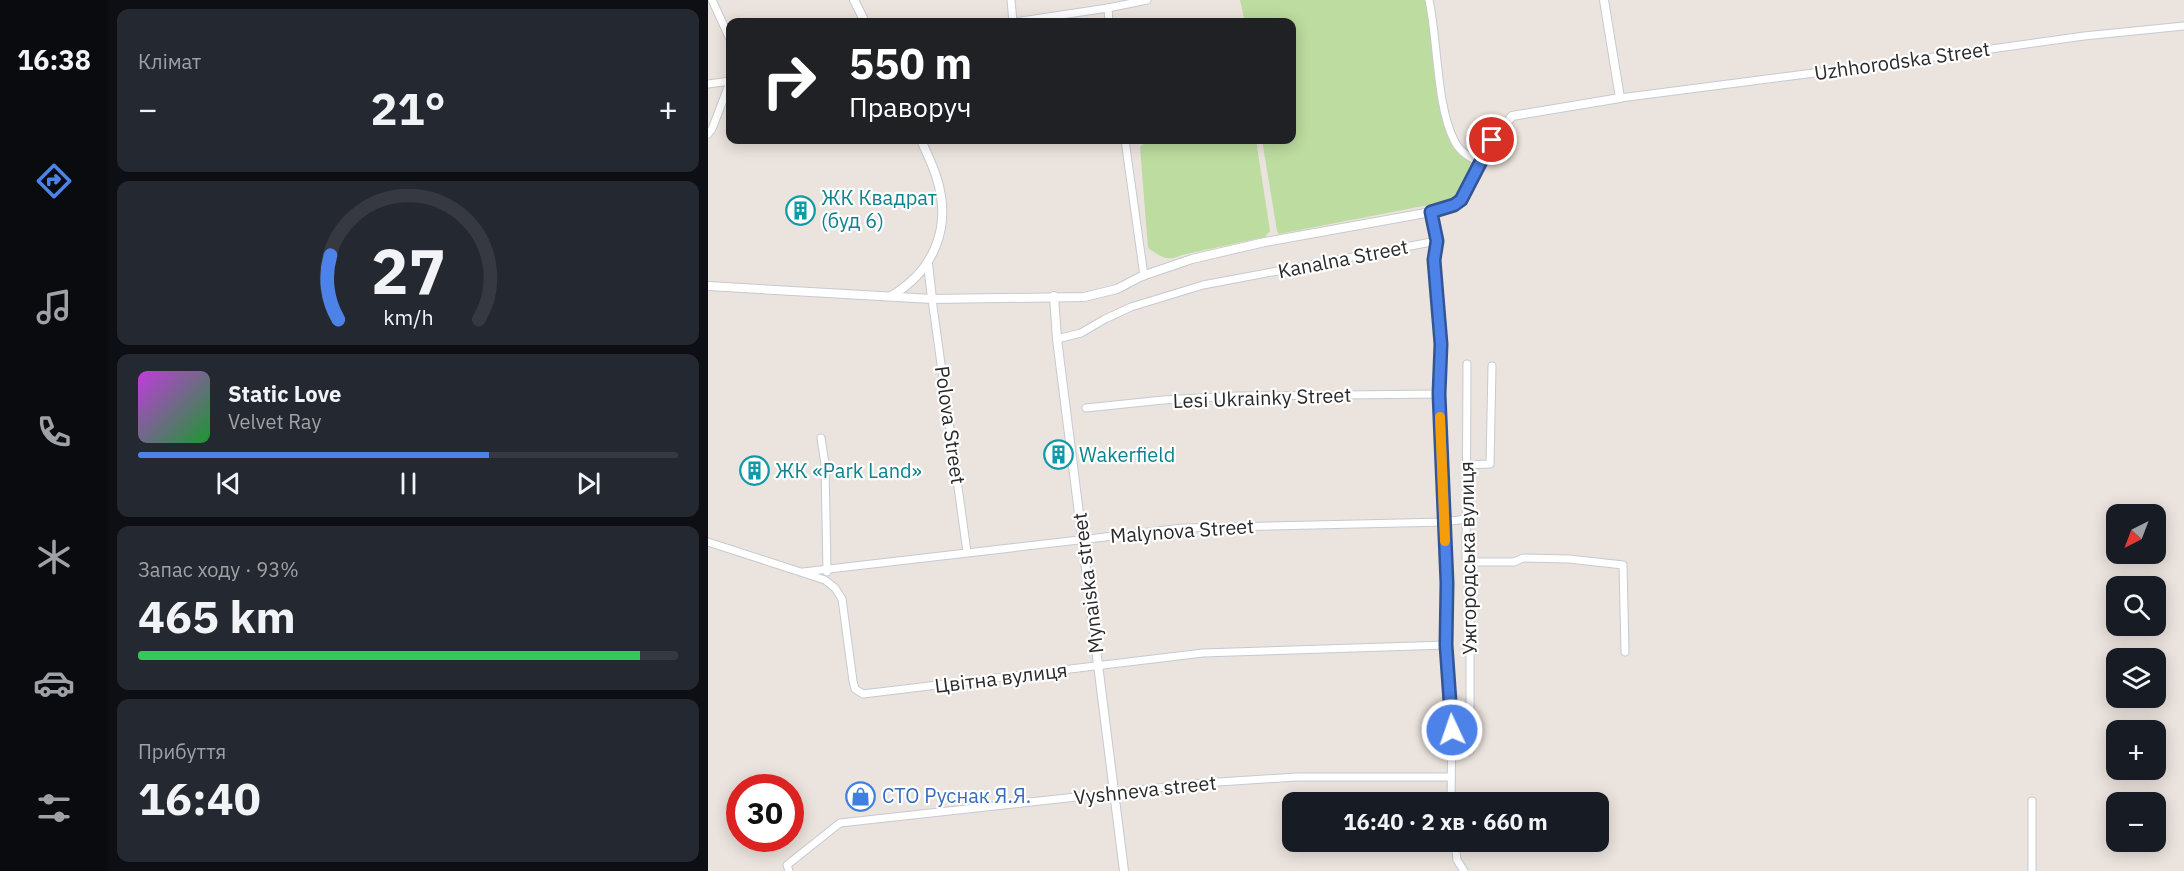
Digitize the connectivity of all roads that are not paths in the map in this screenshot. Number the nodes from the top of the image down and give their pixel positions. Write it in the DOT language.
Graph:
graph roads {
  1 [pos="712,0"];
  2 [pos="854,0"];
  3 [pos="1011,0"];
  4 [pos="1147,0"];
  5 [pos="1430,0"];
  6 [pos="1604,0"];
  7 [pos="1108,8"];
  8 [pos="863,18"];
  9 [pos="1013,18"];
  10 [pos="1040,18"];
  11 [pos="1109,18"];
  12 [pos="2184,26"];
  13 [pos="726,30"];
  14 [pos="726,82"];
  15 [pos="708,84"];
  16 [pos="726,92"];
  17 [pos="1620,98"];
  18 [pos="708,134"];
  19 [pos="923,144"];
  20 [pos="1126,144"];
  21 [pos="1480,163"];
  22 [pos="1431,212"];
  23 [pos="1437,241"];
  24 [pos="928,264"];
  25 [pos="1144,276"];
  26 [pos="708,286"];
  27 [pos="891,296"];
  28 [pos="1054,296"];
  29 [pos="932,299"];
  30 [pos="1057,339"];
  31 [pos="1467,364"];
  32 [pos="1492,366"];
  33 [pos="1439,394"];
  34 [pos="1086,408"];
  35 [pos="821,438"];
  36 [pos="1466,465"];
  37 [pos="1466,519"];
  38 [pos="1444,522"];
  39 [pos="1084,540"];
  40 [pos="708,542"];
  41 [pos="967,552"];
  42 [pos="1469,562"];
  43 [pos="828,569"];
  44 [pos="800,572"];
  45 [pos="825,580"];
  46 [pos="1446,645"];
  47 [pos="1625,652"];
  48 [pos="1098,666"];
  49 [pos="1470,751"];
  50 [pos="1451,777"];
  51 [pos="1452,792"];
  52 [pos="1114,793"];
  53 [pos="2032,801"];
  54 [pos="1456,852"];
  55 [pos="789,871"];
  56 [pos="1124,871"];
  57 [pos="1464,871"];
  58 [pos="2032,871"];
  1 -- 13 [label="street"];
  2 -- 8 [label="street"];
  3 -- 9 [label="street"];
  4 -- 7 [label="street"];
  5 -- 21 [label="street"];
  6 -- 17 [label="street"];
  7 -- 10 [label="street"];
  7 -- 11 [label="street"];
  12 -- 17 [label="street, Uzhhorodska Street"];
  14 -- 15 [label="street"];
  16 -- 18 [label="street"];
  17 -- 21 [label="street"];
  19 -- 24 [label="street"];
  20 -- 25 [label="street"];
  21 -- 22 [label="street"];
  22 -- 23 [label="street"];
  22 -- 25 [label="street"];
  23 -- 30 [label="street, Kanalna Street"];
  23 -- 33 [label="street, Kanalna Street"];
  24 -- 27 [label="street"];
  24 -- 29 [label="street"];
  25 -- 28 [label="street"];
  26 -- 27 [label="street"];
  27 -- 29 [label="street"];
  28 -- 29 [label="street"];
  28 -- 30 [label="street, Mynaiska street"];
  29 -- 41 [label="street, Polova Street"];
  30 -- 39 [label="street, Mynaiska street"];
  31 -- 36 [label="street, Ужгородська вулиця"];
  32 -- 36 [label="street"];
  33 -- 34 [label="street, Lesi Ukrainky Street"];
  33 -- 38 [label="street, Kanalna Street"];
  35 -- 43 [label="street"];
  36 -- 37 [label="street, Ужгородська вулиця"];
  37 -- 38 [label="street, Malynova Street"];
  37 -- 42 [label="street, Ужгородська вулиця"];
  38 -- 39 [label="street, Malynova Street"];
  38 -- 46 [label="street, Kanalna Street"];
  39 -- 41 [label="street, Malynova Street"];
  39 -- 48 [label="street, Mynaiska street"];
  40 -- 44 [label="street"];
  41 -- 43 [label="street, Malynova Street"];
  42 -- 47 [label="street"];
  42 -- 49 [label="street, Ужгородська вулиця"];
  43 -- 44 [label="street, Malynova Street"];
  43 -- 45 [label="street"];
  44 -- 45 [label="street"];
  45 -- 48 [label="street, Цвітна вулиця"];
  46 -- 48 [label="street, Цвітна вулиця"];
  46 -- 50 [label="street, Kanalna Street"];
  48 -- 52 [label="street, Mynaiska street"];
  50 -- 51 [label="street, Kanalna Street"];
  50 -- 52 [label="street, Vyshneva street"];
  52 -- 55 [label="street, Vyshneva street"];
  52 -- 56 [label="street, Mynaiska street"];
  53 -- 58 [label="street"];
  54 -- 57 [label="street"];
}
